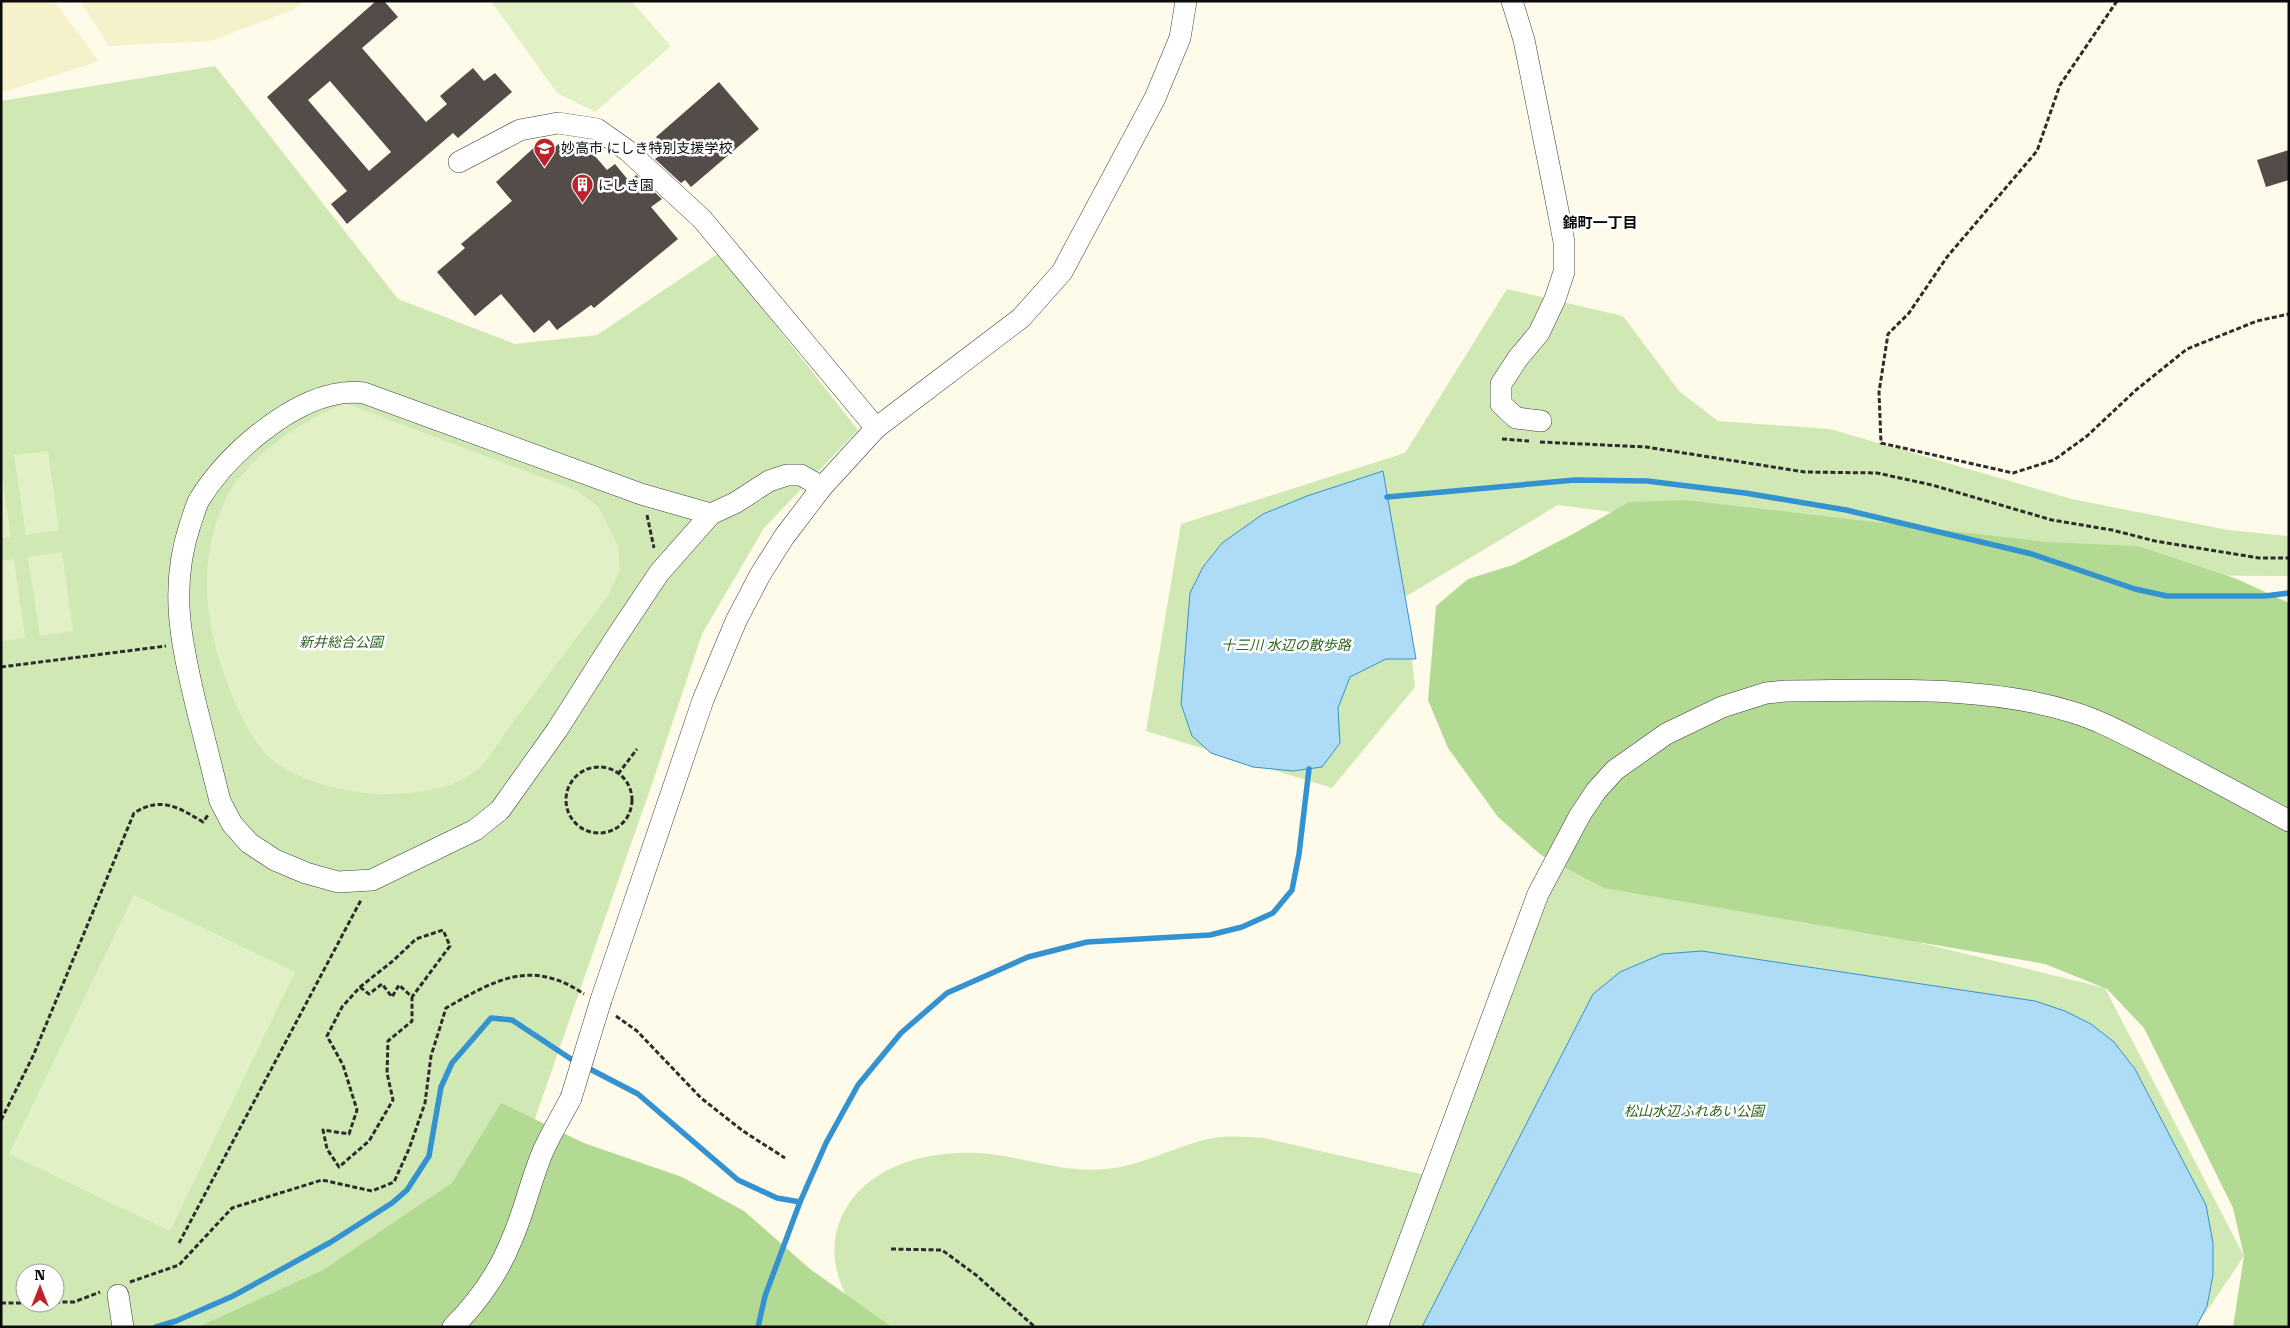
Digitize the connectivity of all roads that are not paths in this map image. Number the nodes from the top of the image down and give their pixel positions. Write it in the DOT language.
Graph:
graph roads {
  1 [pos="1186,1"];
  2 [pos="1512,1"];
  3 [pos="459,162"];
  4 [pos="1541,421"];
  5 [pos="876,428"];
  6 [pos="822,487"];
  7 [pos="711,514"];
  8 [pos="2289,821"];
  9 [pos="118,1289"];
  10 [pos="122,1327"];
  11 [pos="453,1327"];
  12 [pos="1377,1327"];
  1 -- 5 [label="street"];
  2 -- 4 [label="street"];
  3 -- 5 [label="street"];
  5 -- 6 [label="street"];
  6 -- 7 [label="street"];
  6 -- 11 [label="street, bridge"];
  7 -- 7 [label="street"];
  8 -- 12 [label="street"];
  9 -- 10 [label="street"];
}
